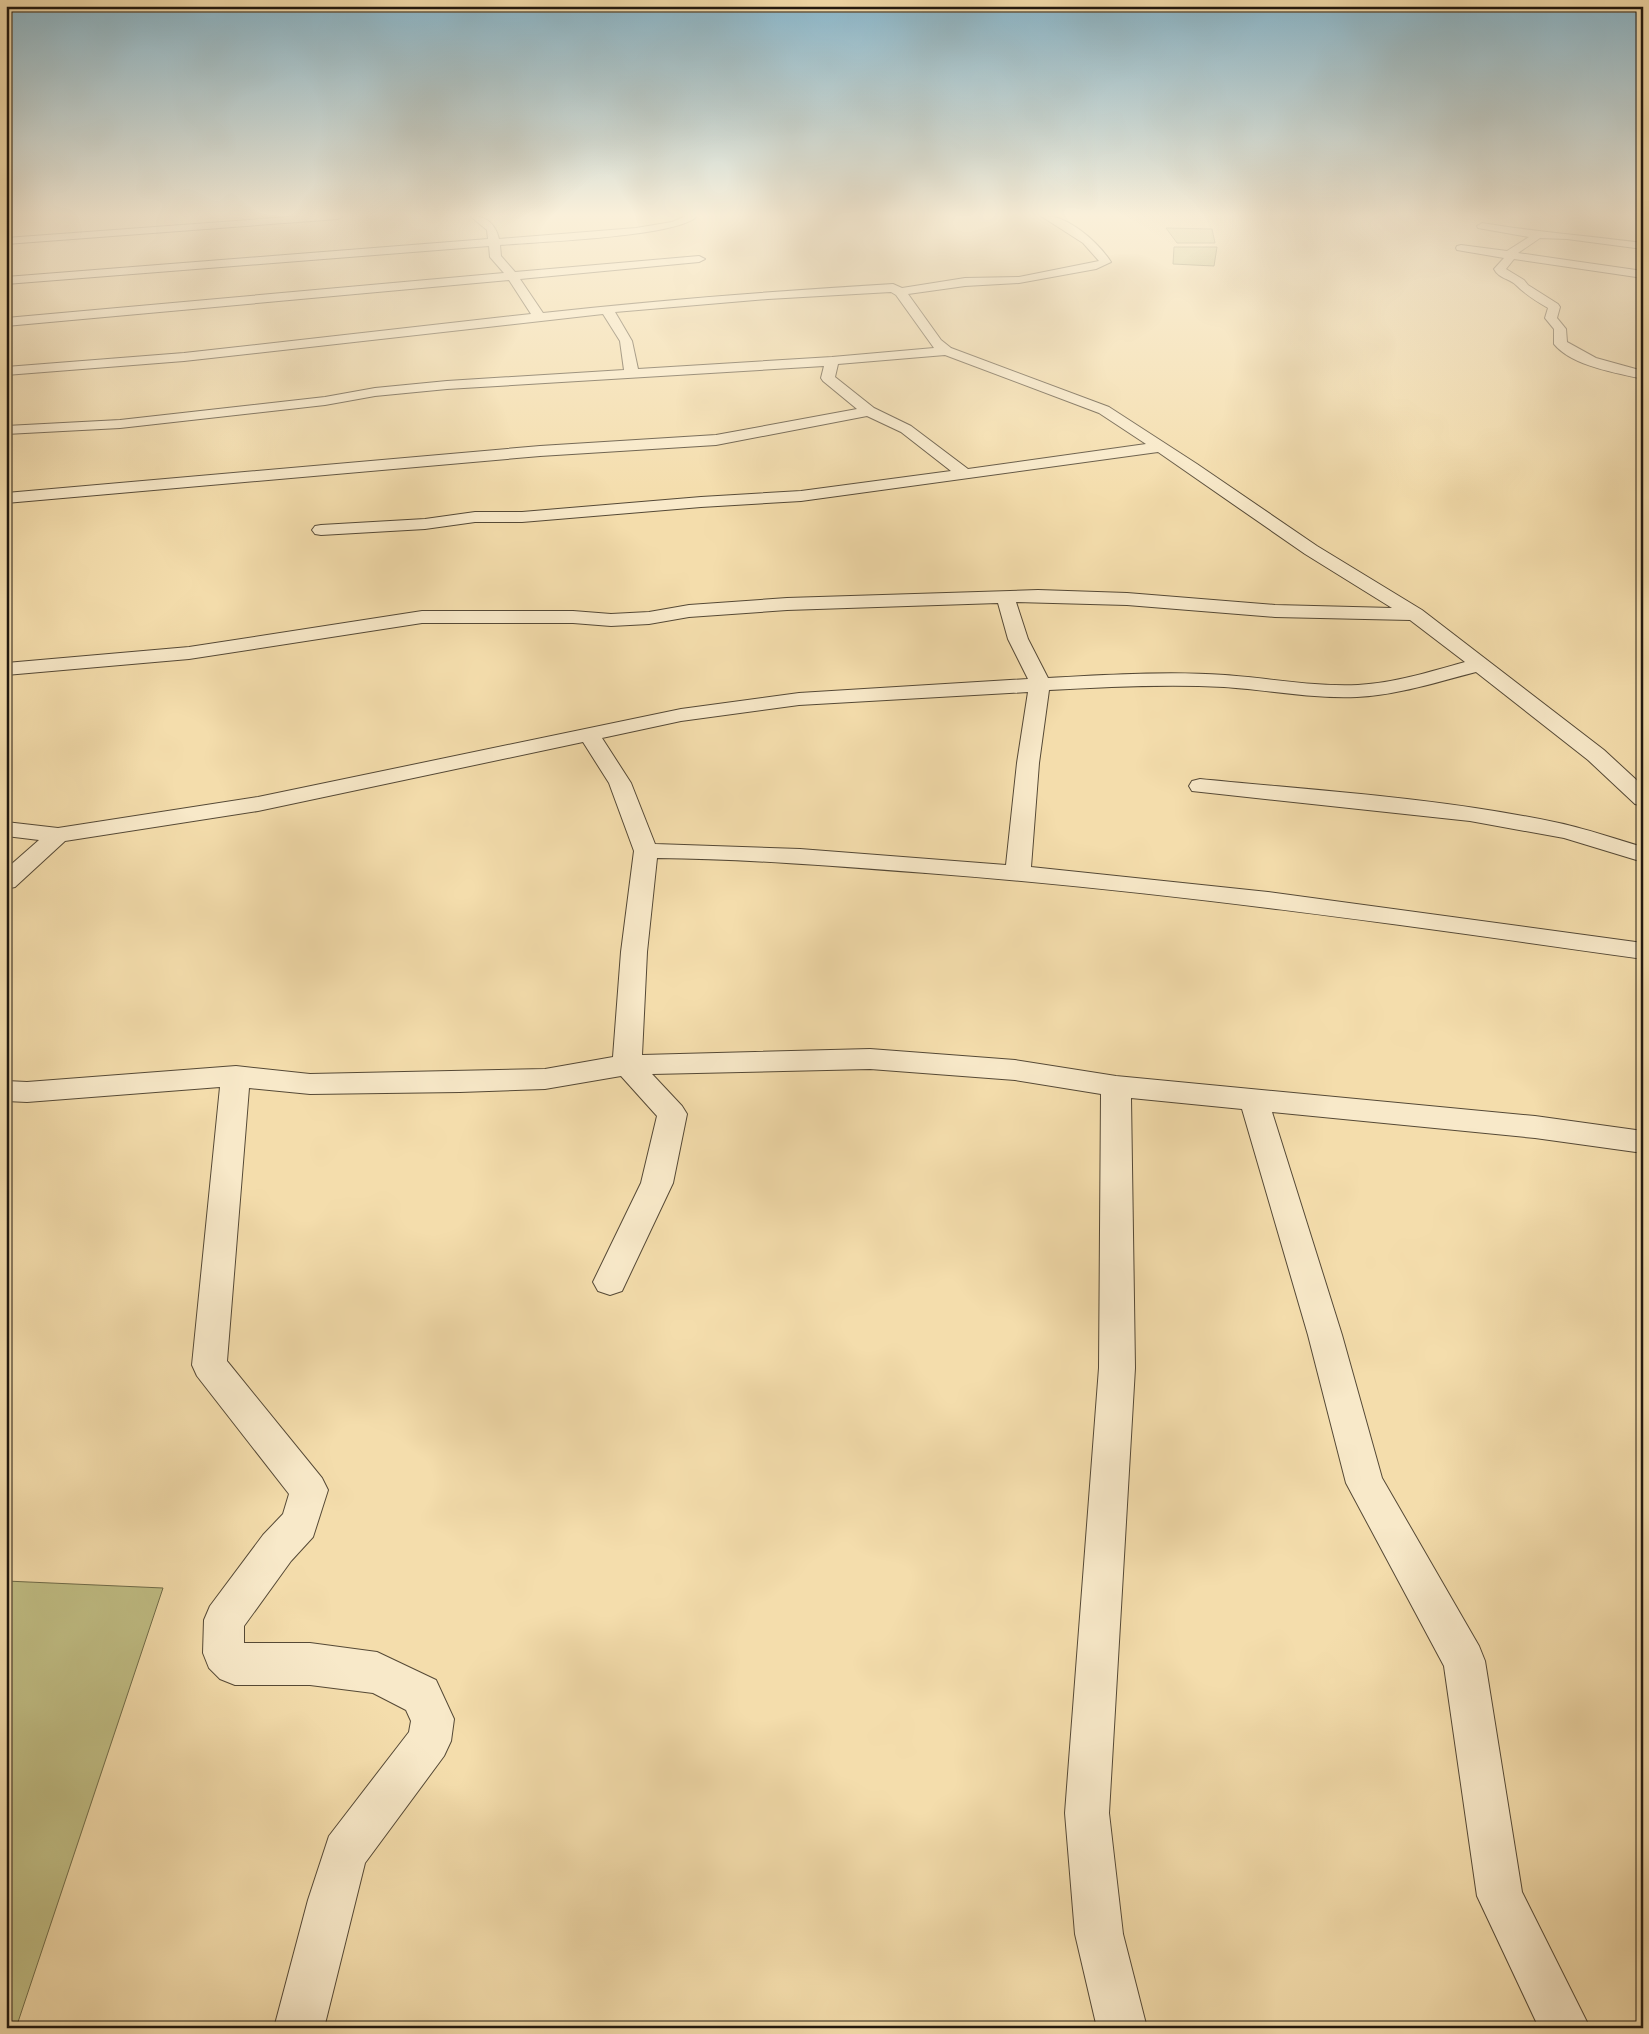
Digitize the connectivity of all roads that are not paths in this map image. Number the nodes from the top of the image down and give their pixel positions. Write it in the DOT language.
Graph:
graph roads {
  1 [pos="135,311"];
  2 [pos="535,311"];
  3 [pos="608,311"];
  4 [pos="913,311"];
  5 [pos="1553,311"];
  6 [pos="539,317"];
  7 [pos="6,322"];
  8 [pos="946,351"];
  9 [pos="832,361"];
  10 [pos="6,371"];
  11 [pos="632,374"];
  12 [pos="1643,375"];
  13 [pos="869,411"];
  14 [pos="6,430"];
  15 [pos="1161,447"];
  16 [pos="965,474"];
  17 [pos="6,498"];
  18 [pos="321,530"];
  19 [pos="1005,596"];
  20 [pos="1415,614"];
  21 [pos="1478,665"];
  22 [pos="6,669"];
  23 [pos="1040,684"];
  24 [pos="589,734"];
  25 [pos="1200,786"];
  26 [pos="1643,799"];
  27 [pos="6,829"];
  28 [pos="58,835"];
  29 [pos="646,851"];
  30 [pos="1643,855"];
  31 [pos="1018,871"];
  32 [pos="6,882"];
  33 [pos="1643,951"];
  34 [pos="627,1065"];
  35 [pos="236,1076"];
  36 [pos="1116,1086"];
  37 [pos="6,1091"];
  38 [pos="1254,1100"];
  39 [pos="1643,1142"];
  40 [pos="610,1282"];
  41 [pos="299,2028"];
  42 [pos="1122,2028"];
  43 [pos="1565,2028"];
  1 -- 7 [label="street"];
  2 -- 6 [label="street"];
  3 -- 6 [label="street"];
  3 -- 11 [label="street"];
  4 -- 8 [label="street"];
  5 -- 12 [label="street"];
  6 -- 10 [label="street"];
  8 -- 9 [label="street"];
  8 -- 15 [label="street"];
  9 -- 11 [label="street"];
  9 -- 13 [label="street"];
  11 -- 14 [label="street"];
  13 -- 16 [label="street"];
  13 -- 17 [label="street"];
  15 -- 16 [label="street"];
  15 -- 20 [label="street"];
  16 -- 18 [label="street"];
  19 -- 20 [label="street"];
  19 -- 22 [label="street"];
  19 -- 23 [label="street"];
  20 -- 21 [label="street"];
  21 -- 23 [label="street"];
  21 -- 26 [label="street"];
  23 -- 24 [label="street"];
  23 -- 31 [label="street"];
  24 -- 28 [label="street"];
  24 -- 29 [label="street"];
  25 -- 30 [label="street"];
  27 -- 28 [label="street"];
  28 -- 32 [label="street"];
  29 -- 31 [label="street"];
  29 -- 34 [label="street"];
  31 -- 33 [label="street"];
  34 -- 35 [label="street"];
  34 -- 36 [label="street"];
  34 -- 40 [label="street"];
  35 -- 37 [label="street"];
  35 -- 41 [label="street"];
  36 -- 38 [label="street"];
  36 -- 42 [label="street"];
  38 -- 39 [label="street"];
  38 -- 43 [label="street"];
}
